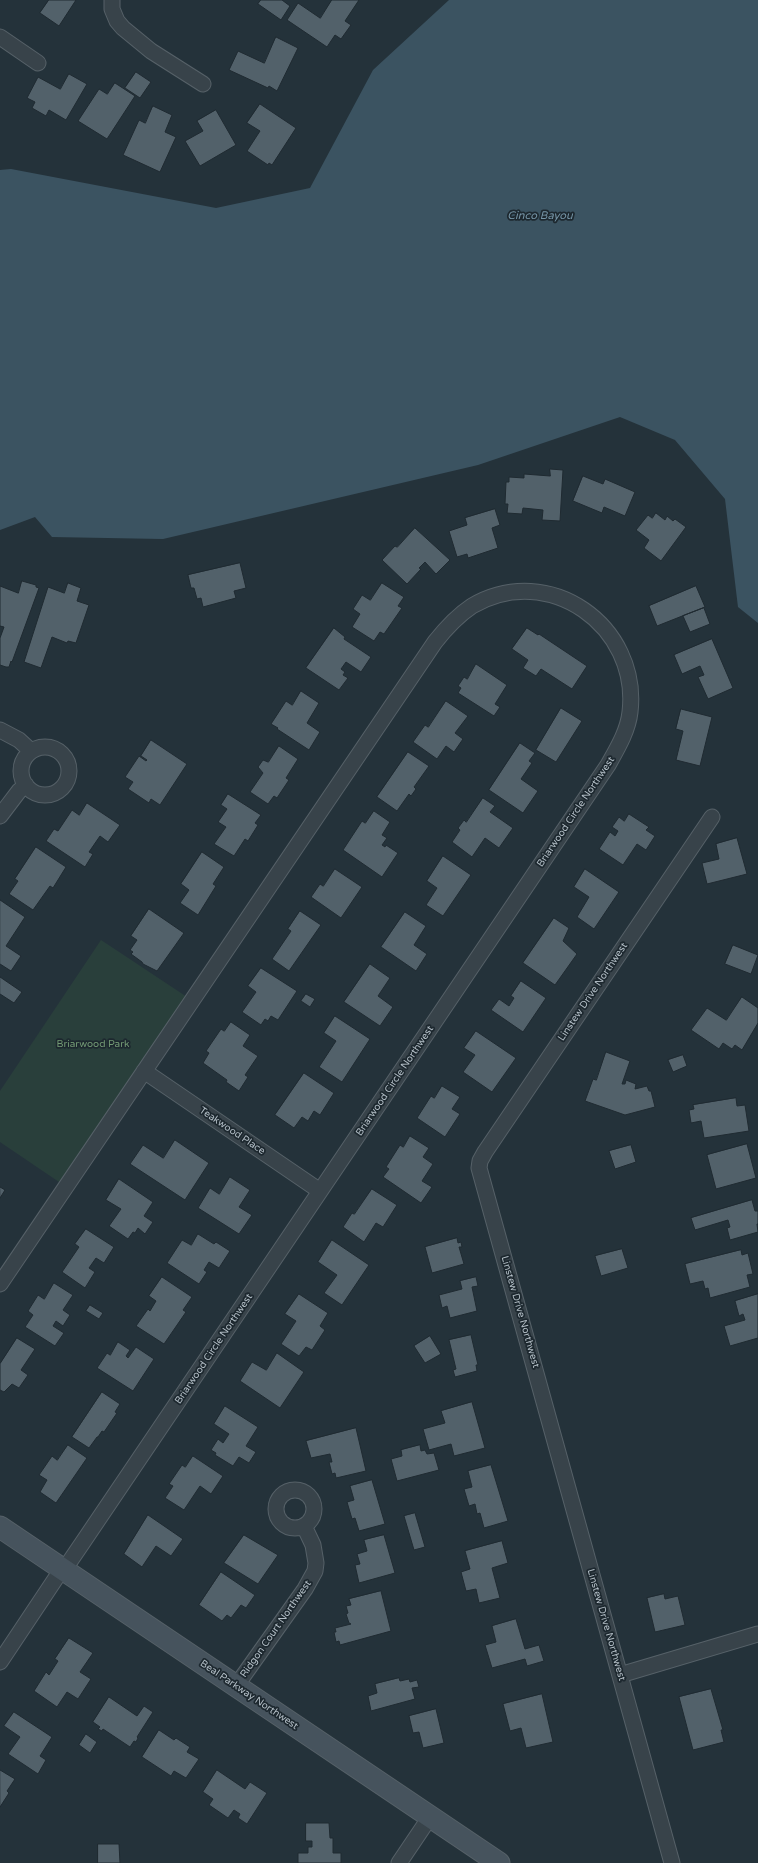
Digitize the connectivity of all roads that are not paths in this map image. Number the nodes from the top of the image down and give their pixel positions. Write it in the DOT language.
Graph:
graph roads {
  1 [pos="112,0"];
  2 [pos="0,37"];
  3 [pos="38,62"];
  4 [pos="203,84"];
  5 [pos="0,730"];
  6 [pos="31,751"];
  7 [pos="26,785"];
  8 [pos="0,816"];
  9 [pos="712,818"];
  10 [pos="144,1071"];
  11 [pos="320,1191"];
  12 [pos="0,1284"];
  13 [pos="304,1526"];
  14 [pos="0,1527"];
  15 [pos="64,1570"];
  16 [pos="758,1634"];
  17 [pos="0,1662"];
  18 [pos="620,1675"];
  19 [pos="236,1686"];
  20 [pos="430,1817"];
  21 [pos="399,1863"];
  22 [pos="499,1863"];
  23 [pos="672,1863"];
  1 -- 4 [label="street"];
  2 -- 3 [label="street"];
  5 -- 6 [label="street"];
  6 -- 7 [label="street"];
  6 -- 7 [label="street"];
  7 -- 8 [label="street"];
  9 -- 18 [label="street, Linstew Drive Northwest"];
  10 -- 11 [label="street, Teakwood Place"];
  10 -- 11 [label="street, Briarwood Circle Northwest"];
  10 -- 12 [label="street, Briarwood Circle Northwest"];
  11 -- 15 [label="street, Briarwood Circle Northwest"];
  13 -- 19 [label="street, Ridgon Court Northwest"];
  14 -- 15 [label="main road, Beal Parkway Northwest"];
  15 -- 17 [label="street, Briarwood Circle Northwest"];
  15 -- 19 [label="main road, Beal Parkway Northwest"];
  16 -- 18 [label="street"];
  18 -- 23 [label="street, Linstew Drive Northwest"];
  19 -- 20 [label="main road, Beal Parkway Northwest"];
  20 -- 21 [label="street"];
  20 -- 22 [label="main road, Beal Parkway Northwest"];
}
